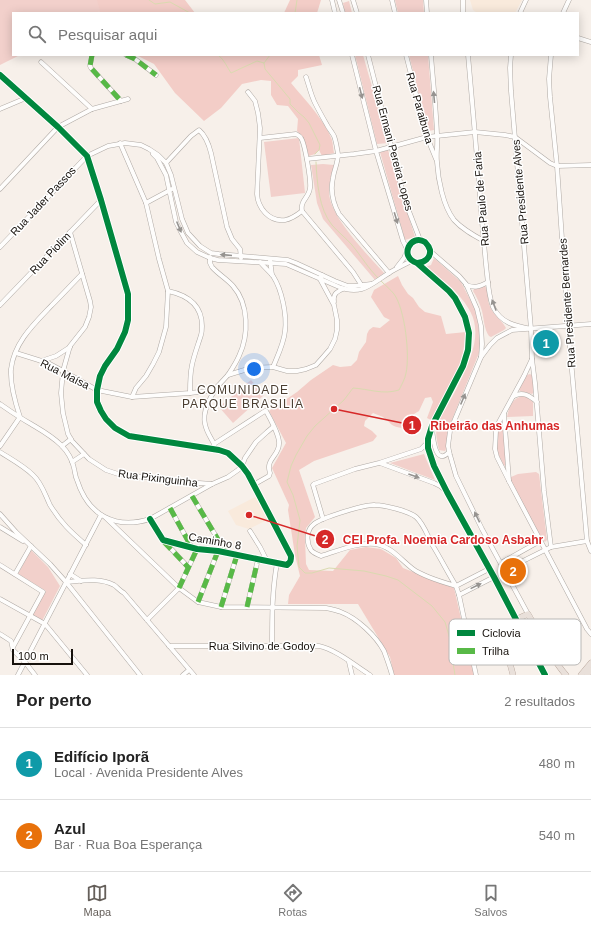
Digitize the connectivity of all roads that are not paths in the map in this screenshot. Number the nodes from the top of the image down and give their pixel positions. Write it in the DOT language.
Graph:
graph roads {
  1 [pos="332,0"];
  2 [pos="339,0"];
  3 [pos="353,0"];
  4 [pos="392,0"];
  5 [pos="426,0"];
  6 [pos="463,0"];
  7 [pos="526,0"];
  8 [pos="569,0"];
  9 [pos="335,12"];
  10 [pos="343,12"];
  11 [pos="357,12"];
  12 [pos="395,12"];
  13 [pos="427,12"];
  14 [pos="463,12"];
  15 [pos="520,12"];
  16 [pos="563,12"];
  17 [pos="579,38"];
  18 [pos="591,42"];
  19 [pos="92,56"];
  20 [pos="128,56"];
  21 [pos="352,56"];
  22 [pos="368,56"];
  23 [pos="406,56"];
  24 [pos="431,56"];
  25 [pos="468,56"];
  26 [pos="511,56"];
  27 [pos="551,56"];
  28 [pos="41,62"];
  29 [pos="0,75"];
  30 [pos="156,75"];
  31 [pos="306,77"];
  32 [pos="248,92"];
  33 [pos="26,98"];
  34 [pos="128,99"];
  35 [pos="122,101"];
  36 [pos="0,109"];
  37 [pos="92,109"];
  38 [pos="58,127"];
  39 [pos="475,132"];
  40 [pos="437,136"];
  41 [pos="427,137"];
  42 [pos="515,137"];
  43 [pos="260,138"];
  44 [pos="120,143"];
  45 [pos="392,146"];
  46 [pos="149,149"];
  47 [pos="376,151"];
  48 [pos="87,156"];
  49 [pos="338,156"];
  50 [pos="307,159"];
  51 [pos="436,161"];
  52 [pos="166,163"];
  53 [pos="591,165"];
  54 [pos="557,166"];
  55 [pos="175,188"];
  56 [pos="0,189"];
  57 [pos="170,190"];
  58 [pos="101,200"];
  59 [pos="146,202"];
  60 [pos="302,212"];
  61 [pos="70,232"];
  62 [pos="420,240"];
  63 [pos="484,241"];
  64 [pos="0,247"];
  65 [pos="407,250"];
  66 [pos="430,250"];
  67 [pos="211,253"];
  68 [pos="260,257"];
  69 [pos="210,258"];
  70 [pos="241,259"];
  71 [pos="270,260"];
  72 [pos="411,261"];
  73 [pos="260,262"];
  74 [pos="417,263"];
  75 [pos="390,273"];
  76 [pos="82,274"];
  77 [pos="272,276"];
  78 [pos="356,276"];
  79 [pos="321,277"];
  80 [pos="488,282"];
  81 [pos="466,284"];
  82 [pos="352,286"];
  83 [pos="362,287"];
  84 [pos="343,289"];
  85 [pos="168,291"];
  86 [pos="334,305"];
  87 [pos="0,306"];
  88 [pos="508,323"];
  89 [pos="591,324"];
  90 [pos="568,326"];
  91 [pos="531,329"];
  92 [pos="507,332"];
  93 [pos="70,346"];
  94 [pos="16,352"];
  95 [pos="481,357"];
  96 [pos="532,359"];
  97 [pos="41,361"];
  98 [pos="274,367"];
  99 [pos="63,371"];
  100 [pos="228,375"];
  101 [pos="216,388"];
  102 [pos="97,390"];
  103 [pos="190,393"];
  104 [pos="513,396"];
  105 [pos="132,397"];
  106 [pos="536,402"];
  107 [pos="0,404"];
  108 [pos="504,414"];
  109 [pos="20,418"];
  110 [pos="432,426"];
  111 [pos="273,427"];
  112 [pos="71,439"];
  113 [pos="427,443"];
  114 [pos="0,446"];
  115 [pos="62,446"];
  116 [pos="214,446"];
  117 [pos="0,452"];
  118 [pos="449,452"];
  119 [pos="84,454"];
  120 [pos="72,462"];
  121 [pos="379,463"];
  122 [pos="242,466"];
  123 [pos="510,483"];
  124 [pos="212,484"];
  125 [pos="253,485"];
  126 [pos="448,492"];
  127 [pos="192,496"];
  128 [pos="170,508"];
  129 [pos="0,514"];
  130 [pos="103,516"];
  131 [pos="150,519"];
  132 [pos="322,520"];
  133 [pos="0,527"];
  134 [pos="250,531"];
  135 [pos="163,540"];
  136 [pos="540,541"];
  137 [pos="587,541"];
  138 [pos="30,545"];
  139 [pos="86,545"];
  140 [pos="551,547"];
  141 [pos="194,549"];
  142 [pos="546,550"];
  143 [pos="218,551"];
  144 [pos="591,551"];
  145 [pos="226,553"];
  146 [pos="237,555"];
  147 [pos="258,559"];
  148 [pos="267,561"];
  149 [pos="277,563"];
  150 [pos="501,563"];
  151 [pos="0,565"];
  152 [pos="188,567"];
  153 [pos="489,569"];
  154 [pos="505,570"];
  155 [pos="15,574"];
  156 [pos="70,574"];
  157 [pos="494,577"];
  158 [pos="82,581"];
  159 [pos="66,582"];
  160 [pos="456,586"];
  161 [pos="179,588"];
  162 [pos="459,595"];
  163 [pos="0,599"];
  164 [pos="198,602"];
  165 [pos="221,607"];
  166 [pos="247,607"];
  167 [pos="272,607"];
  168 [pos="528,614"];
  169 [pos="30,616"];
  170 [pos="464,619"];
  171 [pos="515,619"];
  172 [pos="518,619"];
  173 [pos="531,619"];
  174 [pos="147,620"];
  175 [pos="44,624"];
  176 [pos="0,634"];
  177 [pos="591,634"];
  178 [pos="170,646"];
  179 [pos="272,646"];
  180 [pos="13,647"];
  181 [pos="25,662"];
  182 [pos="349,662"];
  183 [pos="591,663"];
  184 [pos="474,665"];
  185 [pos="511,665"];
  186 [pos="539,665"];
  187 [pos="558,665"];
  188 [pos="189,670"];
  189 [pos="591,670"];
  190 [pos="390,674"];
  191 [pos="18,675"];
  192 [pos="35,675"];
  193 [pos="87,675"];
  194 [pos="140,675"];
  195 [pos="183,675"];
  196 [pos="194,675"];
  197 [pos="352,675"];
  198 [pos="370,675"];
  199 [pos="476,675"];
  200 [pos="513,675"];
  201 [pos="545,675"];
  202 [pos="566,675"];
  203 [pos="582,675"];
  204 [pos="587,675"];
  1 -- 9 [label="street"];
  2 -- 10 [label="street"];
  3 -- 11 [label="street"];
  4 -- 12 [label="street"];
  5 -- 13 [label="street"];
  6 -- 14 [label="street"];
  7 -- 15 [label="street"];
  8 -- 16 [label="street"];
  17 -- 18 [label="street"];
  19 -- 35 [label="street"];
  20 -- 30 [label="street"];
  21 -- 47 [label="street, one-way"];
  22 -- 45 [label="street, Rua Ermani Pereira Lopes"];
  23 -- 41 [label="street, Rua Paraibuna"];
  40 -- 24 [label="street, Rua Paraibuna, one-way"];
  25 -- 39 [label="street, Rua Paulo de Faria"];
  26 -- 42 [label="street, Rua Presidente Alves"];
  27 -- 54 [label="street, Rua Presidente Bernardes"];
  28 -- 37 [label="street"];
  29 -- 33 [label="street"];
  31 -- 49 [label="street"];
  32 -- 43 [label="street"];
  33 -- 36 [label="street"];
  33 -- 38 [label="street"];
  34 -- 35 [label="street"];
  35 -- 37 [label="street"];
  37 -- 38 [label="street"];
  38 -- 48 [label="street"];
  38 -- 56 [label="street"];
  39 -- 40 [label="street"];
  39 -- 42 [label="street"];
  39 -- 63 [label="street, Rua Paulo de Faria"];
  40 -- 41 [label="street"];
  40 -- 51 [label="street, Rua Paraibuna"];
  41 -- 45 [label="street"];
  41 -- 51 [label="street, Rua Paraibuna"];
  42 -- 54 [label="street"];
  42 -- 91 [label="street, Rua Presidente Alves"];
  43 -- 50 [label="street"];
  43 -- 60 [label="street"];
  44 -- 46 [label="street"];
  44 -- 48 [label="street"];
  44 -- 59 [label="street"];
  45 -- 47 [label="street"];
  45 -- 62 [label="street, Rua Ermani Pereira Lopes"];
  46 -- 52 [label="street"];
  46 -- 57 [label="street"];
  47 -- 49 [label="street"];
  47 -- 65 [label="street, one-way"];
  48 -- 58 [label="street"];
  48 -- 64 [label="street, Rua Jader Passos"];
  49 -- 50 [label="street"];
  49 -- 75 [label="street"];
  50 -- 60 [label="street"];
  51 -- 63 [label="street, Rua Paraibuna"];
  52 -- 55 [label="street"];
  52 -- 70 [label="street"];
  53 -- 54 [label="street"];
  54 -- 90 [label="street, Rua Presidente Bernardes"];
  55 -- 57 [label="street"];
  55 -- 67 [label="street"];
  57 -- 59 [label="street"];
  57 -- 69 [label="street, one-way"];
  58 -- 61 [label="street, Rua Piolim"];
  58 -- 102 [label="street"];
  59 -- 85 [label="street"];
  60 -- 78 [label="street"];
  61 -- 76 [label="street, Rua Pixinguinha"];
  61 -- 87 [label="street, Rua Piolim"];
  62 -- 65 [label="street"];
  62 -- 66 [label="street"];
  63 -- 80 [label="street, Rua Paulo de Faria"];
  65 -- 72 [label="street"];
  65 -- 75 [label="street"];
  66 -- 74 [label="street"];
  66 -- 81 [label="street"];
  67 -- 69 [label="street"];
  70 -- 67 [label="street, one-way"];
  68 -- 70 [label="street"];
  68 -- 71 [label="street"];
  68 -- 73 [label="street"];
  69 -- 70 [label="street"];
  69 -- 100 [label="street"];
  70 -- 73 [label="street"];
  71 -- 73 [label="street"];
  71 -- 77 [label="street"];
  71 -- 79 [label="street"];
  72 -- 74 [label="street"];
  72 -- 75 [label="street"];
  73 -- 77 [label="street"];
  74 -- 110 [label="street"];
  75 -- 83 [label="street"];
  76 -- 93 [label="street, Rua Pixinguinha"];
  76 -- 94 [label="street"];
  77 -- 98 [label="street"];
  78 -- 82 [label="street"];
  78 -- 83 [label="street"];
  79 -- 82 [label="street"];
  79 -- 84 [label="street"];
  79 -- 86 [label="street"];
  80 -- 81 [label="street"];
  88 -- 80 [label="street, Rua Paulo de Faria, one-way"];
  81 -- 95 [label="street"];
  82 -- 83 [label="street"];
  83 -- 84 [label="street"];
  84 -- 86 [label="street"];
  85 -- 103 [label="street"];
  85 -- 105 [label="street"];
  86 -- 98 [label="street"];
  88 -- 91 [label="street, Rua Paulo de Faria"];
  88 -- 92 [label="street"];
  89 -- 90 [label="street"];
  90 -- 91 [label="street"];
  90 -- 137 [label="street, Rua Presidente Bernardes"];
  91 -- 92 [label="street"];
  91 -- 96 [label="street, Rua Presidente Alves"];
  92 -- 95 [label="street"];
  93 -- 97 [label="street"];
  93 -- 99 [label="street, Rua Pixinguinha"];
  94 -- 97 [label="street, Rua Maísa"];
  94 -- 109 [label="street"];
  118 -- 95 [label="street, one-way"];
  96 -- 104 [label="street"];
  96 -- 106 [label="street, Rua Presidente Alves"];
  97 -- 99 [label="street, Rua Maísa"];
  98 -- 100 [label="street"];
  99 -- 102 [label="street, Rua Maísa"];
  99 -- 112 [label="street, Rua Pixinguinha"];
  100 -- 101 [label="street"];
  101 -- 103 [label="street, Rua Maísa"];
  101 -- 116 [label="street"];
  102 -- 105 [label="street, Rua Maísa"];
  102 -- 116 [label="street"];
  103 -- 105 [label="street, Rua Maísa"];
  104 -- 106 [label="street"];
  104 -- 108 [label="street"];
  106 -- 140 [label="street, Rua Presidente Alves"];
  107 -- 109 [label="street"];
  108 -- 123 [label="street"];
  108 -- 123 [label="street"];
  109 -- 114 [label="street"];
  109 -- 115 [label="street"];
  110 -- 113 [label="street"];
  110 -- 118 [label="street"];
  111 -- 116 [label="street"];
  111 -- 122 [label="street"];
  111 -- 125 [label="street"];
  112 -- 115 [label="street"];
  112 -- 119 [label="street, Rua Pixinguinha"];
  113 -- 121 [label="street"];
  113 -- 126 [label="street"];
  115 -- 120 [label="street"];
  116 -- 122 [label="street"];
  117 -- 139 [label="street"];
  150 -- 118 [label="street, one-way"];
  119 -- 120 [label="street"];
  119 -- 124 [label="street, Rua Pixinguinha"];
  120 -- 130 [label="street"];
  121 -- 126 [label="street, one-way"];
  121 -- 132 [label="street"];
  122 -- 124 [label="street"];
  122 -- 125 [label="street"];
  123 -- 136 [label="street"];
  124 -- 127 [label="street"];
  125 -- 149 [label="street, Caminho 8"];
  126 -- 153 [label="street"];
  127 -- 128 [label="street"];
  127 -- 145 [label="street"];
  128 -- 131 [label="street"];
  128 -- 141 [label="street"];
  129 -- 138 [label="street"];
  130 -- 131 [label="street"];
  130 -- 139 [label="street"];
  130 -- 161 [label="street"];
  131 -- 135 [label="street"];
  132 -- 160 [label="street"];
  132 -- 160 [label="street"];
  133 -- 138 [label="street"];
  134 -- 148 [label="street"];
  135 -- 141 [label="street, Caminho 8"];
  135 -- 152 [label="street"];
  136 -- 142 [label="street"];
  136 -- 150 [label="street"];
  137 -- 140 [label="street"];
  137 -- 144 [label="street, Rua Presidente Bernardes"];
  138 -- 155 [label="street"];
  138 -- 159 [label="street"];
  139 -- 156 [label="street"];
  140 -- 142 [label="street"];
  141 -- 143 [label="street, Caminho 8"];
  141 -- 152 [label="street"];
  142 -- 154 [label="street"];
  142 -- 177 [label="street"];
  143 -- 145 [label="street, Caminho 8"];
  143 -- 164 [label="street"];
  145 -- 146 [label="street, Caminho 8"];
  146 -- 147 [label="street, Caminho 8"];
  146 -- 165 [label="street"];
  147 -- 148 [label="street, Caminho 8"];
  147 -- 166 [label="street"];
  148 -- 149 [label="street, Caminho 8"];
  149 -- 167 [label="street"];
  150 -- 154 [label="street"];
  151 -- 155 [label="street"];
  152 -- 161 [label="street"];
  153 -- 157 [label="street"];
  153 -- 160 [label="street"];
  154 -- 168 [label="street"];
  155 -- 169 [label="street"];
  156 -- 158 [label="street"];
  156 -- 159 [label="street"];
  162 -- 157 [label="street, one-way"];
  157 -- 171 [label="street"];
  158 -- 159 [label="street"];
  158 -- 174 [label="street"];
  159 -- 175 [label="street"];
  159 -- 194 [label="street"];
  160 -- 162 [label="street"];
  161 -- 164 [label="street"];
  161 -- 174 [label="street"];
  162 -- 170 [label="street"];
  163 -- 169 [label="street"];
  164 -- 165 [label="street"];
  165 -- 166 [label="street"];
  166 -- 167 [label="street"];
  167 -- 179 [label="street"];
  167 -- 190 [label="street"];
  168 -- 172 [label="main road"];
  168 -- 173 [label="main road"];
  169 -- 175 [label="street"];
  169 -- 180 [label="street"];
  174 -- 178 [label="street"];
  175 -- 181 [label="street"];
  175 -- 193 [label="street"];
  176 -- 180 [label="street"];
  178 -- 179 [label="street, Rua Silvino de Godoy"];
  178 -- 188 [label="street"];
  179 -- 182 [label="street, Rua Silvino de Godoy"];
  180 -- 181 [label="street"];
  181 -- 191 [label="street"];
  181 -- 192 [label="street"];
  182 -- 197 [label="street"];
  182 -- 198 [label="street, Rua Silvino de Godoy"];
  183 -- 203 [label="main road"];
  184 -- 199 [label="street"];
  185 -- 200 [label="main road"];
  186 -- 201 [label="street"];
  187 -- 202 [label="main road"];
  188 -- 195 [label="street"];
  188 -- 196 [label="street"];
  189 -- 204 [label="main road"];
}
